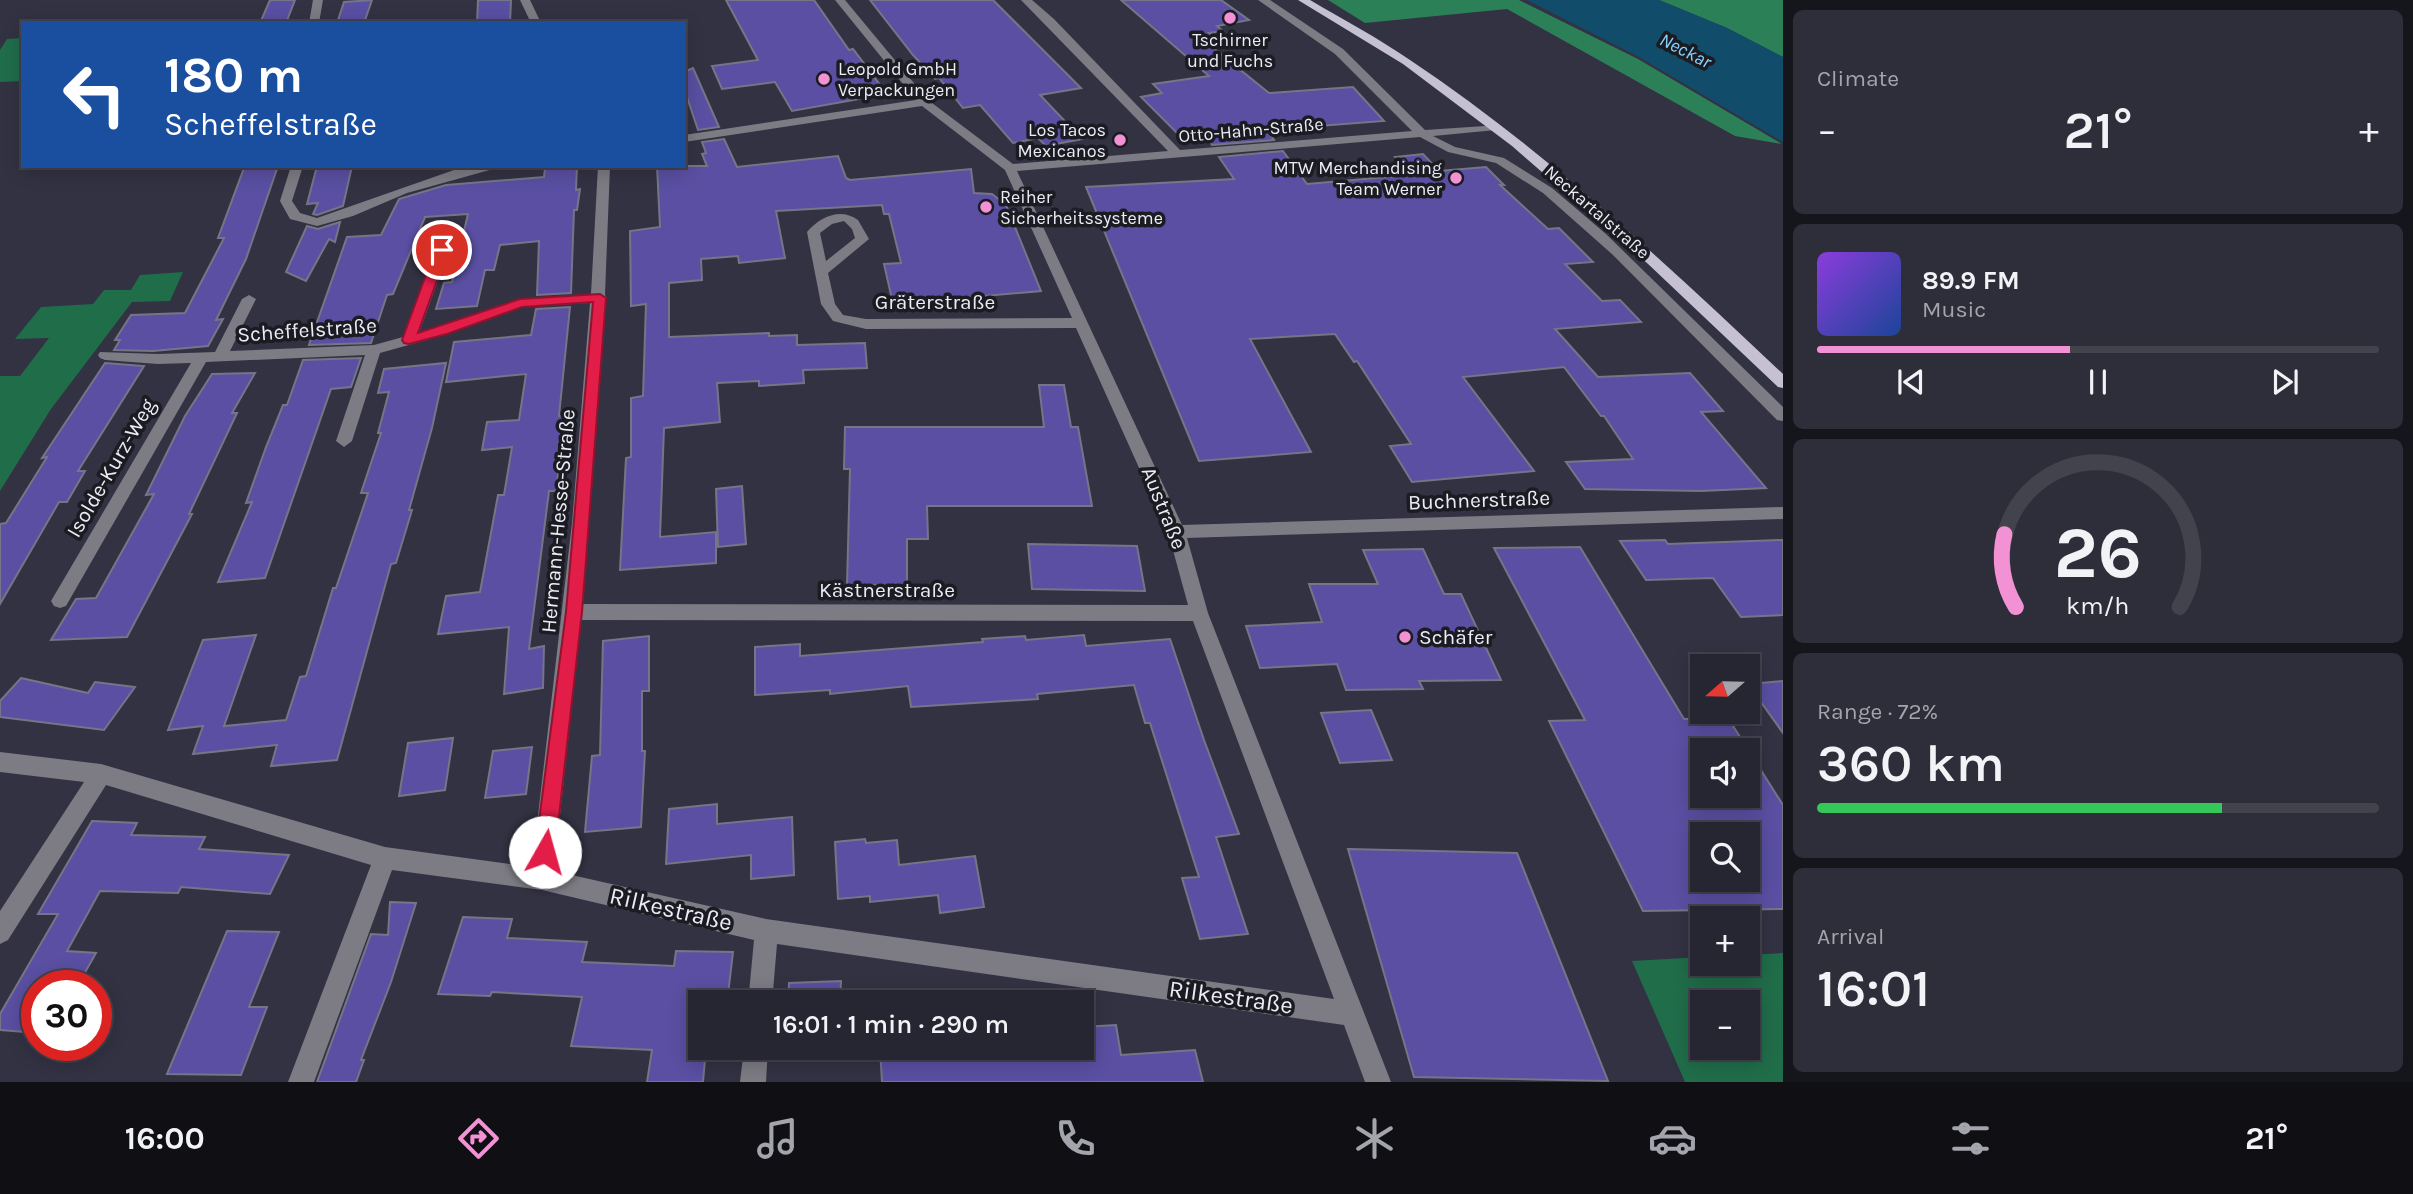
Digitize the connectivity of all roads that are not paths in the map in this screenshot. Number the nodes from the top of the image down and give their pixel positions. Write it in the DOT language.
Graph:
graph roads {
  1 [pos="318,0"];
  2 [pos="525,0"];
  3 [pos="840,0"];
  4 [pos="1026,0"];
  5 [pos="1263,0"];
  6 [pos="1303,0"];
  7 [pos="313,21"];
  8 [pos="535,21"];
  9 [pos="924,102"];
  10 [pos="1496,127"];
  11 [pos="1421,131"];
  12 [pos="686,139"];
  13 [pos="1177,154"];
  14 [pos="296,168"];
  15 [pos="487,168"];
  16 [pos="604,168"];
  17 [pos="1010,169"];
  18 [pos="442,250"];
  19 [pos="822,271"];
  20 [pos="600,298"];
  21 [pos="250,299"];
  22 [pos="1082,323"];
  23 [pos="409,340"];
  24 [pos="374,350"];
  25 [pos="105,355"];
  26 [pos="220,357"];
  27 [pos="201,358"];
  28 [pos="1783,383"];
  29 [pos="1783,416"];
  30 [pos="344,441"];
  31 [pos="1783,513"];
  32 [pos="1177,532"];
  33 [pos="60,601"];
  34 [pos="574,612"];
  35 [pos="1199,613"];
  36 [pos="0,762"];
  37 [pos="101,774"];
  38 [pos="385,858"];
  39 [pos="542,879"];
  40 [pos="766,931"];
  41 [pos="0,932"];
  42 [pos="761,990"];
  43 [pos="1351,1014"];
  44 [pos="755,1060"];
  45 [pos="300,1082"];
  46 [pos="753,1082"];
  47 [pos="1378,1082"];
  1 -- 7 [label="street"];
  2 -- 8 [label="street"];
  3 -- 9 [label="street, Austraße"];
  4 -- 13 [label="street"];
  5 -- 11 [label="street, Neckartalstraße"];
  6 -- 10 [label="main road"];
  9 -- 12 [label="street"];
  9 -- 17 [label="street, Austraße"];
  10 -- 11 [label="street, Otto-Hahn-Straße"];
  10 -- 28 [label="main road"];
  11 -- 13 [label="street, Otto-Hahn-Straße"];
  11 -- 29 [label="street, Neckartalstraße"];
  13 -- 17 [label="street, Otto-Hahn-Straße"];
  14 -- 15 [label="street"];
  16 -- 20 [label="street, Hermann-Hesse-Straße"];
  17 -- 22 [label="street, Austraße"];
  18 -- 23 [label="street"];
  19 -- 22 [label="street, Gräterstraße"];
  20 -- 23 [label="street, Scheffelstraße"];
  20 -- 34 [label="street, Hermann-Hesse-Straße"];
  21 -- 26 [label="street, Scheffelstraße"];
  22 -- 32 [label="street, Austraße"];
  23 -- 24 [label="street, Scheffelstraße"];
  24 -- 26 [label="street, Scheffelstraße"];
  24 -- 30 [label="street"];
  25 -- 27 [label="street, Scheffelstraße"];
  26 -- 27 [label="street, Scheffelstraße"];
  27 -- 33 [label="street, Isolde-Kurz-Weg"];
  31 -- 32 [label="street, Buchnerstraße"];
  32 -- 35 [label="street, Austraße"];
  34 -- 35 [label="street, Kästnerstraße"];
  34 -- 39 [label="street, Hermann-Hesse-Straße"];
  35 -- 43 [label="street, Austraße"];
  36 -- 37 [label="street, Rilkestraße"];
  37 -- 38 [label="street, Rilkestraße"];
  37 -- 41 [label="street"];
  38 -- 39 [label="street, Rilkestraße"];
  38 -- 45 [label="street"];
  39 -- 40 [label="street, Rilkestraße"];
  40 -- 42 [label="street"];
  40 -- 43 [label="street, Rilkestraße"];
  43 -- 47 [label="street, Austraße"];
  44 -- 46 [label="street"];
}
